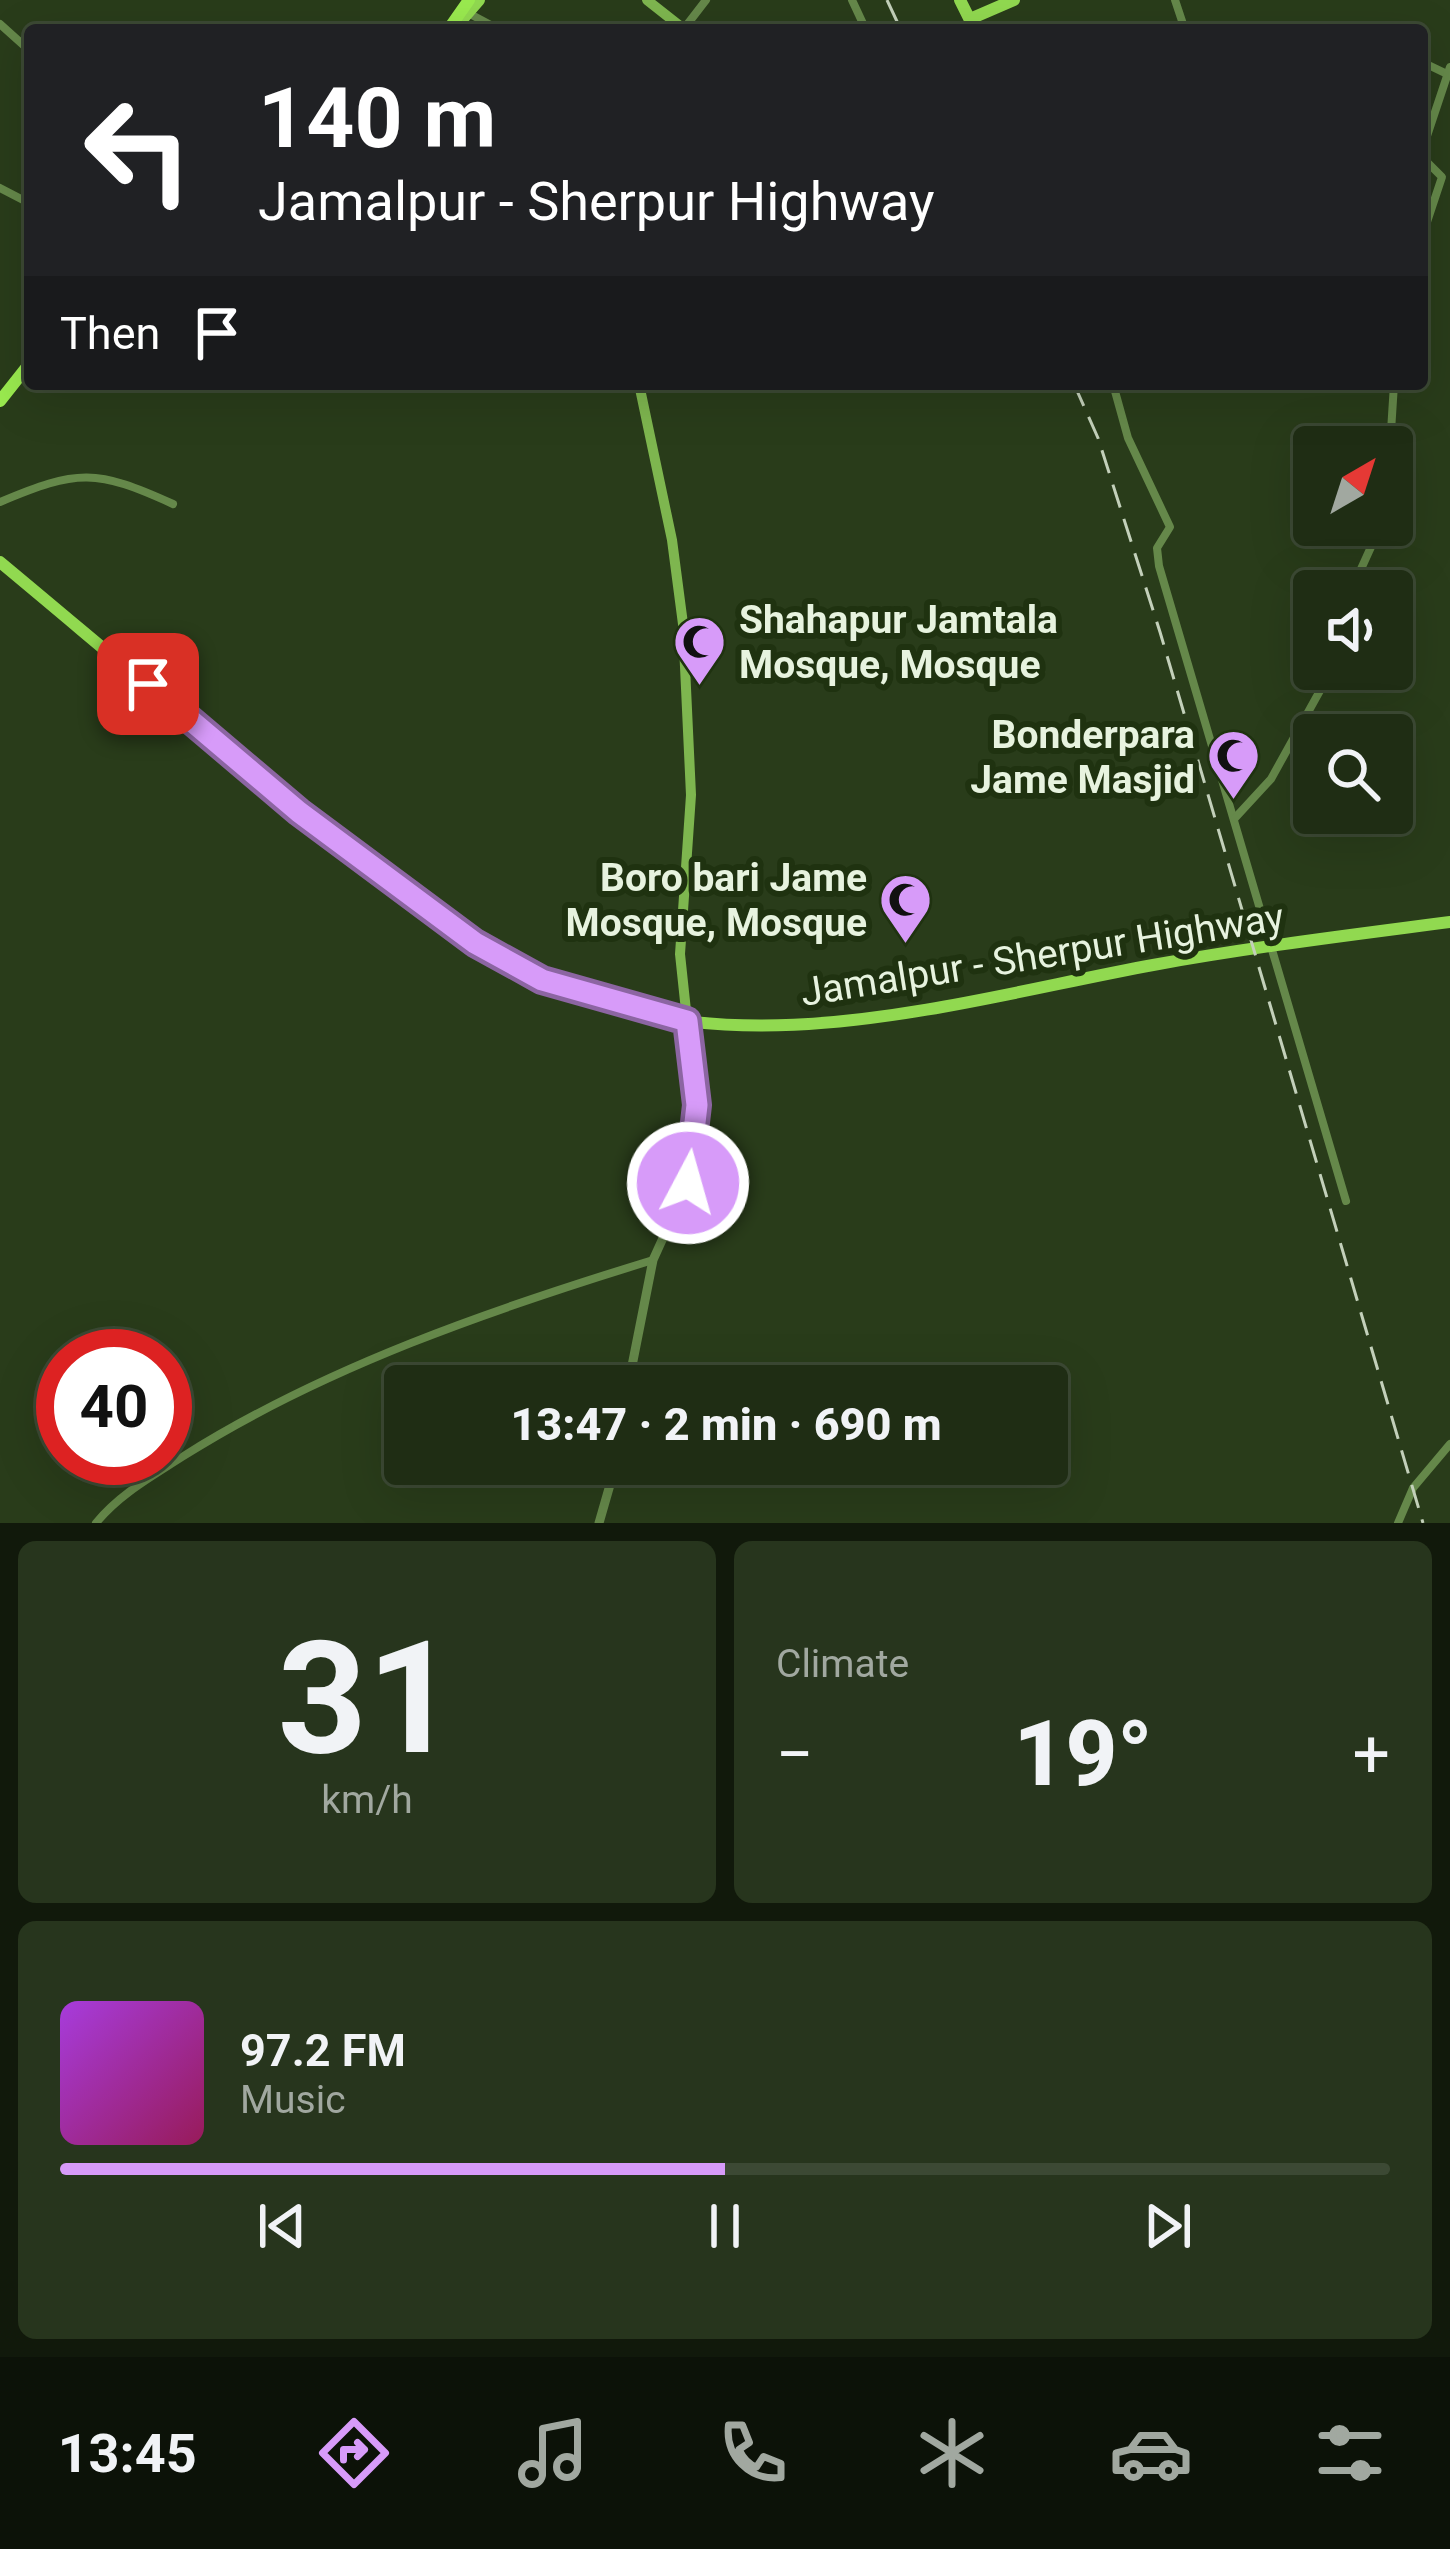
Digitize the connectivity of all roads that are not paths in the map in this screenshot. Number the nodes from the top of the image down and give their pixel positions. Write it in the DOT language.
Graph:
graph roads {
  1 [pos="479,0"];
  2 [pos="647,0"];
  3 [pos="959,0"];
  4 [pos="1014,0"];
  5 [pos="470,7"];
  6 [pos="0,24"];
  7 [pos="680,24"];
  8 [pos="972,24"];
  9 [pos="24,45"];
  10 [pos="1449,72"];
  11 [pos="1428,136"];
  12 [pos="1428,161"];
  13 [pos="1428,219"];
  14 [pos="24,371"];
  15 [pos="640,390"];
  16 [pos="1115,390"];
  17 [pos="1394,390"];
  18 [pos="0,401"];
  19 [pos="1392,426"];
  20 [pos="0,502"];
  21 [pos="173,504"];
  22 [pos="0,562"];
  23 [pos="1320,690"];
  24 [pos="1235,818"];
  25 [pos="1450,922"];
  26 [pos="1268,947"];
  27 [pos="687,1021"];
  28 [pos="1346,1201"];
  29 [pos="653,1260"];
  30 [pos="632,1365"];
  31 [pos="1450,1444"];
  32 [pos="610,1485"];
  33 [pos="96,1523"];
  34 [pos="599,1523"];
  35 [pos="1398,1523"];
  1 -- 5 [label="main road"];
  2 -- 7 [label="main road"];
  3 -- 8 [label="main road"];
  4 -- 8 [label="main road"];
  6 -- 9 [label="street"];
  10 -- 11 [label="street"];
  12 -- 13 [label="street"];
  14 -- 18 [label="highway"];
  15 -- 27 [label="main road"];
  16 -- 24 [label="street"];
  17 -- 19 [label="street"];
  20 -- 21 [label="street"];
  22 -- 27 [label="main road, Jamalpur - Sherpur Highway"];
  23 -- 24 [label="street"];
  24 -- 26 [label="street"];
  25 -- 26 [label="main road, Jamalpur - Sherpur Highway"];
  26 -- 27 [label="main road, Jamalpur - Sherpur Highway"];
  26 -- 28 [label="street"];
  27 -- 29 [label="street"];
  29 -- 30 [label="street"];
  29 -- 33 [label="street"];
  31 -- 35 [label="street"];
  32 -- 34 [label="street"];
}
